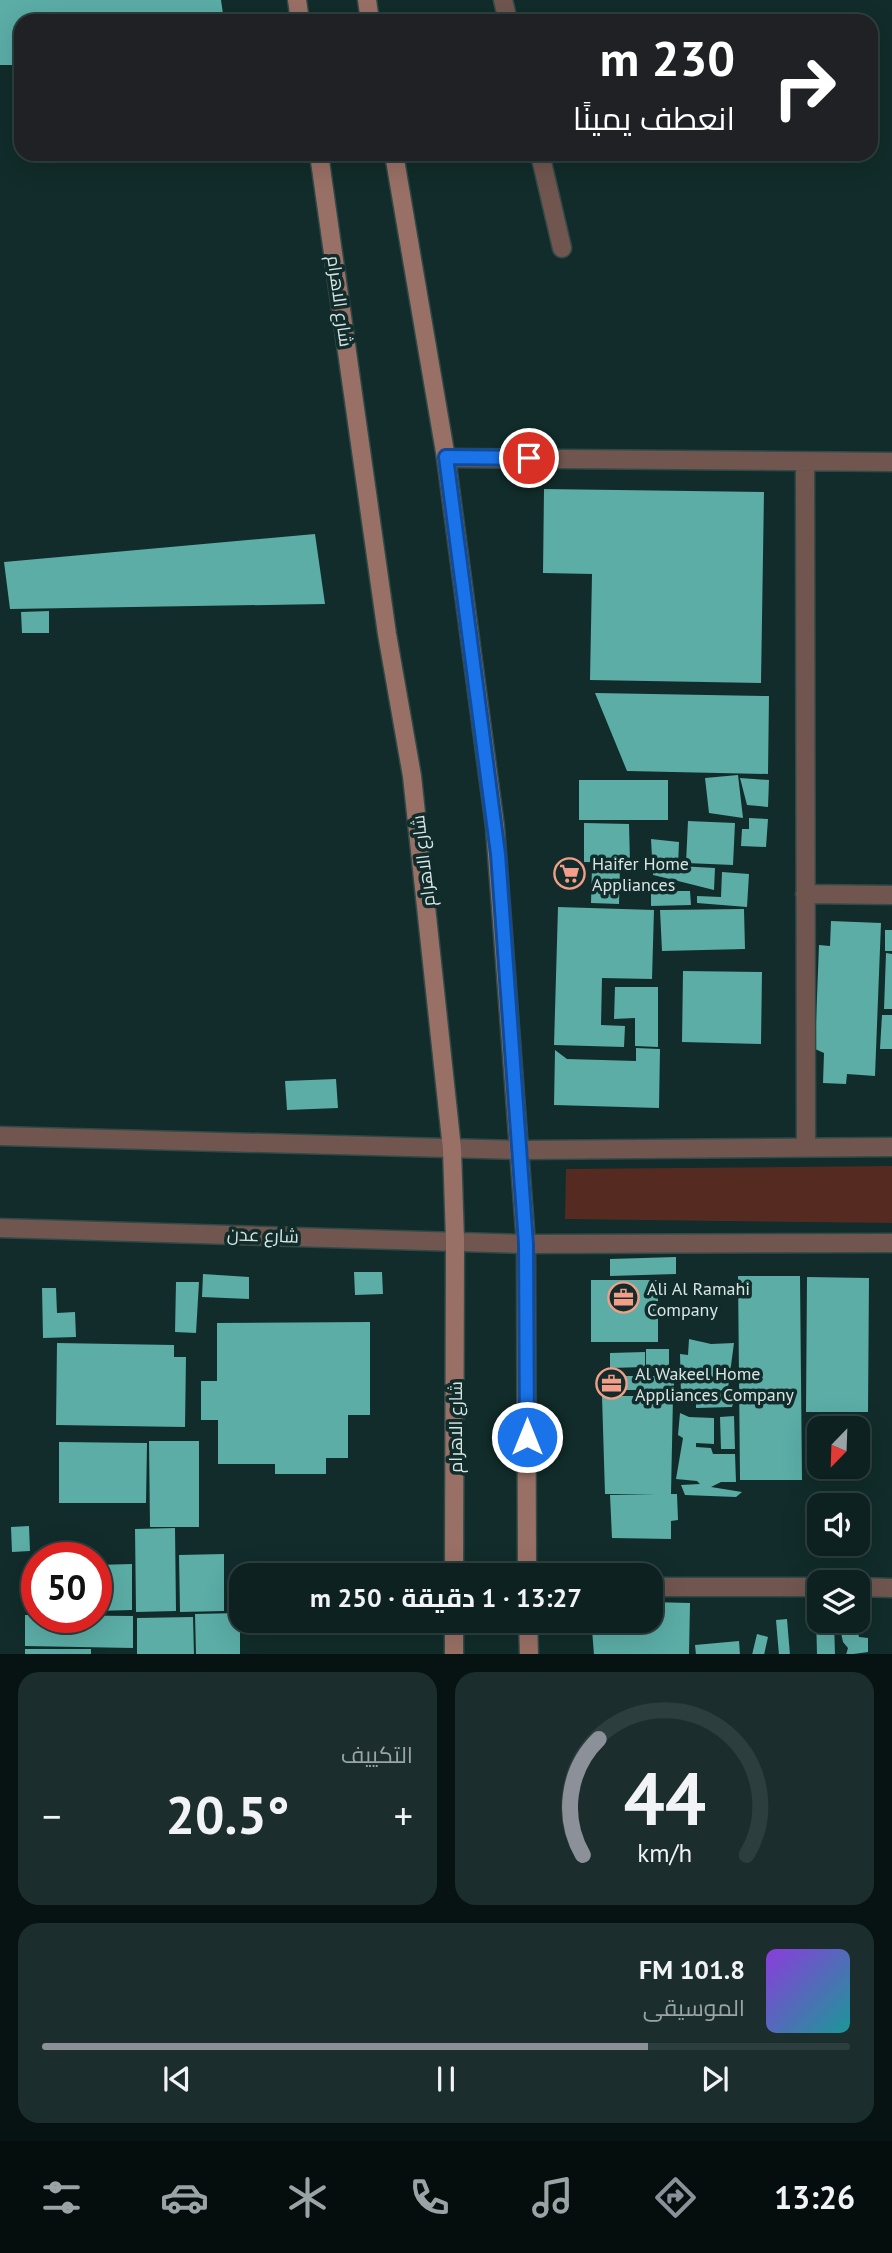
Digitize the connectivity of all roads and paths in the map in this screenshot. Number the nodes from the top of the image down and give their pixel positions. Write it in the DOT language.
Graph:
graph roads {
  1 [pos="320,161"];
  2 [pos="395,161"];
  3 [pos="542,161"];
  4 [pos="562,248"];
  5 [pos="446,457"];
  6 [pos="805,462"];
  7 [pos="892,462"];
  8 [pos="805,894"];
  9 [pos="892,895"];
  10 [pos="0,1136"];
  11 [pos="806,1147"];
  12 [pos="892,1147"];
  13 [pos="452,1150"];
  14 [pos="521,1150"];
  15 [pos="0,1228"];
  16 [pos="455,1240"];
  17 [pos="892,1243"];
  18 [pos="526,1244"];
  19 [pos="454,1563"];
  20 [pos="527,1563"];
  21 [pos="663,1587"];
  22 [pos="807,1587"];
  23 [pos="870,1587"];
  24 [pos="892,1588"];
  25 [pos="454,1633"];
  26 [pos="528,1633"];
  27 [pos="454,1654"];
  28 [pos="529,1654"];
  1 -- 13 [label="main road, شارع الاهرام"];
  2 -- 5 [label="main road"];
  3 -- 4 [label="street"];
  5 -- 6 [label="street"];
  5 -- 14 [label="main road"];
  6 -- 7 [label="street"];
  6 -- 8 [label="street"];
  8 -- 9 [label="street"];
  8 -- 11 [label="street"];
  10 -- 13 [label="street"];
  11 -- 12 [label="street"];
  11 -- 14 [label="street"];
  13 -- 14 [label="street"];
  13 -- 16 [label="main road, شارع الاهرام"];
  14 -- 18 [label="main road"];
  15 -- 16 [label="street, شارع عدن"];
  16 -- 18 [label="street, شارع عدن"];
  16 -- 19 [label="main road, شارع الاهرام"];
  17 -- 18 [label="street, شارع عدن"];
  18 -- 20 [label="main road"];
  21 -- 22 [label="street"];
  23 -- 24 [label="street"];
  25 -- 27 [label="main road"];
  26 -- 28 [label="main road"];
}
